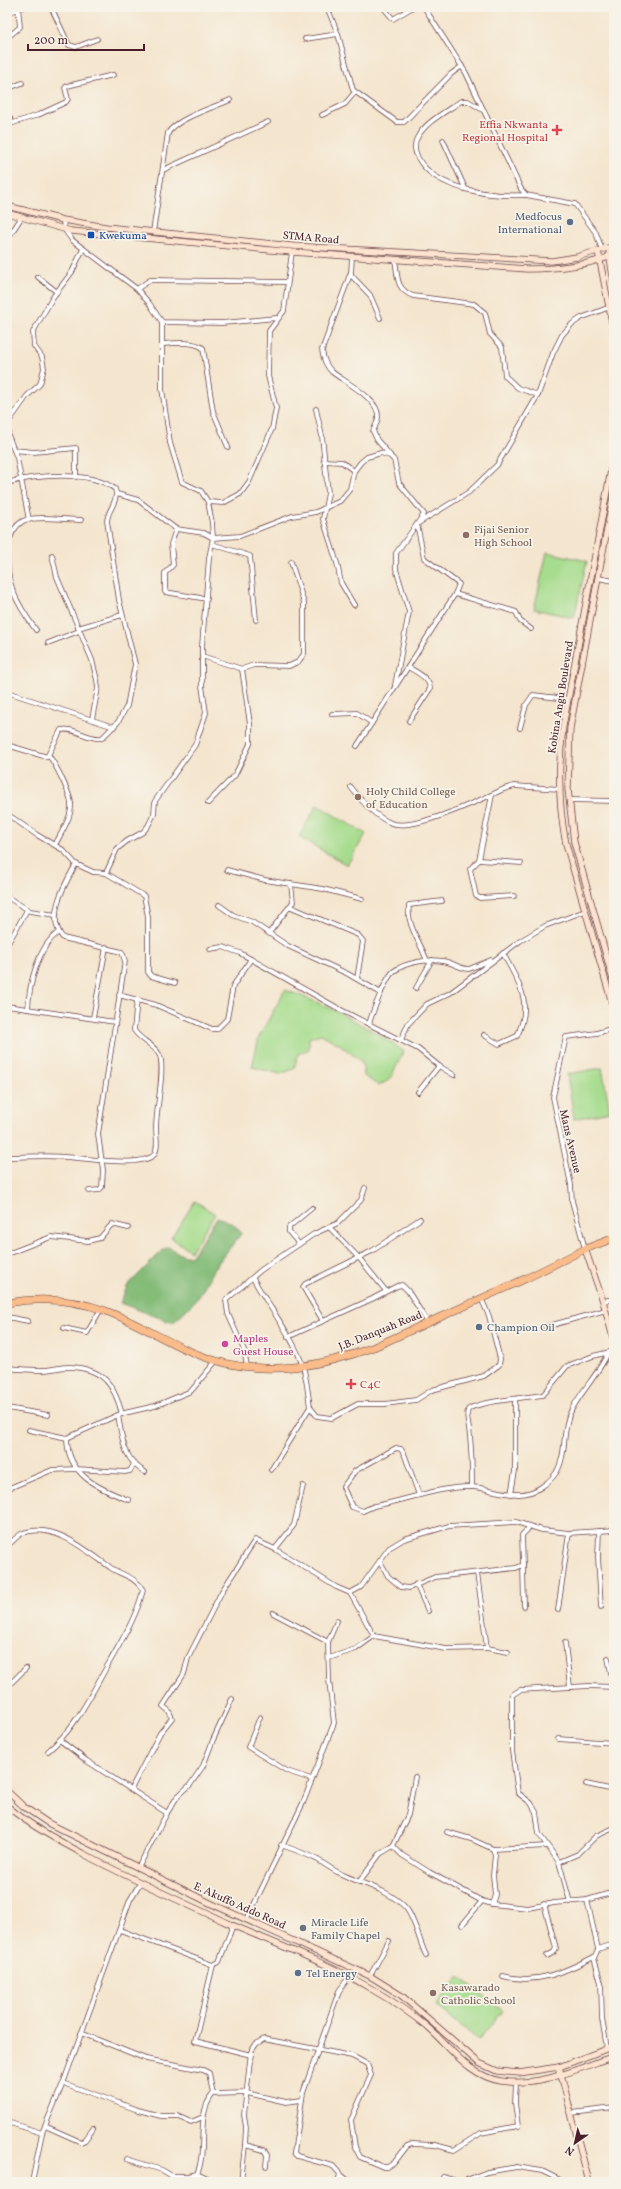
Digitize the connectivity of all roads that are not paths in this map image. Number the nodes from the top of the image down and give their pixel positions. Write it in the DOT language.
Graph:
graph roads {
  1 [pos="24,7"];
  2 [pos="51,7"];
  3 [pos="327,7"];
  4 [pos="383,7"];
  5 [pos="413,7"];
  6 [pos="424,7"];
  7 [pos="18,8"];
  8 [pos="7,13"];
  9 [pos="338,34"];
  10 [pos="7,38"];
  11 [pos="97,39"];
  12 [pos="305,39"];
  13 [pos="462,66"];
  14 [pos="113,75"];
  15 [pos="22,83"];
  16 [pos="7,89"];
  17 [pos="355,92"];
  18 [pos="230,100"];
  19 [pos="483,110"];
  20 [pos="7,112"];
  21 [pos="322,115"];
  22 [pos="268,122"];
  23 [pos="12,123"];
  24 [pos="7,125"];
  25 [pos="443,140"];
  26 [pos="163,170"];
  27 [pos="465,188"];
  28 [pos="526,195"];
  29 [pos="7,206"];
  30 [pos="7,213"];
  31 [pos="21,218"];
  32 [pos="63,220"];
  33 [pos="7,229"];
  34 [pos="64,229"];
  35 [pos="13,230"];
  36 [pos="153,232"];
  37 [pos="7,240"];
  38 [pos="611,247"];
  39 [pos="83,249"];
  40 [pos="600,250"];
  41 [pos="292,252"];
  42 [pos="612,255"];
  43 [pos="352,256"];
  44 [pos="395,259"];
  45 [pos="600,259"];
  46 [pos="351,272"];
  47 [pos="38,277"];
  48 [pos="287,282"];
  49 [pos="614,282"];
  50 [pos="137,289"];
  51 [pos="57,292"];
  52 [pos="612,307"];
  53 [pos="277,318"];
  54 [pos="380,318"];
  55 [pos="162,322"];
  56 [pos="614,332"];
  57 [pos="163,344"];
  58 [pos="538,395"];
  59 [pos="316,410"];
  60 [pos="228,447"];
  61 [pos="14,450"];
  62 [pos="614,454"];
  63 [pos="394,460"];
  64 [pos="324,461"];
  65 [pos="354,471"];
  66 [pos="76,477"];
  67 [pos="22,479"];
  68 [pos="7,483"];
  69 [pos="614,492"];
  70 [pos="117,494"];
  71 [pos="208,502"];
  72 [pos="326,507"];
  73 [pos="612,519"];
  74 [pos="29,520"];
  75 [pos="81,520"];
  76 [pos="417,524"];
  77 [pos="176,529"];
  78 [pos="213,538"];
  79 [pos="212,544"];
  80 [pos="52,555"];
  81 [pos="291,562"];
  82 [pos="7,573"];
  83 [pos="598,578"];
  84 [pos="614,581"];
  85 [pos="455,594"];
  86 [pos="207,599"];
  87 [pos="354,605"];
  88 [pos="122,615"];
  89 [pos="256,620"];
  90 [pos="79,629"];
  91 [pos="531,629"];
  92 [pos="36,630"];
  93 [pos="48,643"];
  94 [pos="202,656"];
  95 [pos="408,667"];
  96 [pos="242,669"];
  97 [pos="394,688"];
  98 [pos="7,692"];
  99 [pos="567,699"];
  100 [pos="332,714"];
  101 [pos="92,719"];
  102 [pos="409,721"];
  103 [pos="372,723"];
  104 [pos="114,727"];
  105 [pos="520,728"];
  106 [pos="7,745"];
  107 [pos="357,746"];
  108 [pos="49,756"];
  109 [pos="350,786"];
  110 [pos="560,789"];
  111 [pos="492,795"];
  112 [pos="569,800"];
  113 [pos="614,801"];
  114 [pos="208,803"];
  115 [pos="7,814"];
  116 [pos="55,844"];
  117 [pos="479,860"];
  118 [pos="521,862"];
  119 [pos="76,864"];
  120 [pos="227,870"];
  121 [pos="106,873"];
  122 [pos="291,884"];
  123 [pos="514,896"];
  124 [pos="7,897"];
  125 [pos="362,899"];
  126 [pos="442,901"];
  127 [pos="219,905"];
  128 [pos="291,907"];
  129 [pos="593,908"];
  130 [pos="27,910"];
  131 [pos="586,911"];
  132 [pos="56,915"];
  133 [pos="59,932"];
  134 [pos="269,933"];
  135 [pos="7,946"];
  136 [pos="106,947"];
  137 [pos="210,948"];
  138 [pos="503,953"];
  139 [pos="251,959"];
  140 [pos="494,959"];
  141 [pos="430,960"];
  142 [pos="357,979"];
  143 [pos="175,983"];
  144 [pos="614,983"];
  145 [pos="416,988"];
  146 [pos="381,994"];
  147 [pos="119,995"];
  148 [pos="138,1000"];
  149 [pos="7,1006"];
  150 [pos="28,1009"];
  151 [pos="614,1010"];
  152 [pos="93,1018"];
  153 [pos="115,1022"];
  154 [pos="369,1024"];
  155 [pos="614,1028"];
  156 [pos="484,1035"];
  157 [pos="401,1040"];
  158 [pos="439,1066"];
  159 [pos="454,1075"];
  160 [pos="418,1092"];
  161 [pos="7,1157"];
  162 [pos="102,1161"];
  163 [pos="365,1188"];
  164 [pos="89,1191"];
  165 [pos="312,1208"];
  166 [pos="420,1219"];
  167 [pos="128,1228"];
  168 [pos="330,1228"];
  169 [pos="614,1238"];
  170 [pos="299,1244"];
  171 [pos="585,1249"];
  172 [pos="7,1254"];
  173 [pos="359,1258"];
  174 [pos="253,1278"];
  175 [pos="386,1292"];
  176 [pos="480,1298"];
  177 [pos="614,1299"];
  178 [pos="603,1301"];
  179 [pos="7,1303"];
  180 [pos="101,1309"];
  181 [pos="606,1310"];
  182 [pos="7,1317"];
  183 [pos="28,1321"];
  184 [pos="323,1321"];
  185 [pos="428,1323"];
  186 [pos="612,1324"];
  187 [pos="546,1327"];
  188 [pos="64,1328"];
  189 [pos="288,1337"];
  190 [pos="614,1341"];
  191 [pos="614,1351"];
  192 [pos="608,1353"];
  193 [pos="216,1361"];
  194 [pos="247,1366"];
  195 [pos="303,1367"];
  196 [pos="7,1368"];
  197 [pos="515,1400"];
  198 [pos="310,1407"];
  199 [pos="7,1408"];
  200 [pos="120,1414"];
  201 [pos="48,1415"];
  202 [pos="29,1430"];
  203 [pos="67,1438"];
  204 [pos="134,1464"];
  205 [pos="76,1469"];
  206 [pos="270,1470"];
  207 [pos="145,1472"];
  208 [pos="303,1486"];
  209 [pos="472,1487"];
  210 [pos="7,1489"];
  211 [pos="511,1494"];
  212 [pos="419,1495"];
  213 [pos="129,1500"];
  214 [pos="530,1527"];
  215 [pos="614,1530"];
  216 [pos="600,1531"];
  217 [pos="569,1533"];
  218 [pos="7,1546"];
  219 [pos="276,1549"];
  220 [pos="380,1561"];
  221 [pos="523,1565"];
  222 [pos="477,1572"];
  223 [pos="416,1584"];
  224 [pos="350,1593"];
  225 [pos="524,1606"];
  226 [pos="601,1607"];
  227 [pos="558,1610"];
  228 [pos="428,1611"];
  229 [pos="272,1613"];
  230 [pos="337,1621"];
  231 [pos="374,1636"];
  232 [pos="328,1642"];
  233 [pos="565,1643"];
  234 [pos="487,1648"];
  235 [pos="508,1652"];
  236 [pos="329,1658"];
  237 [pos="608,1658"];
  238 [pos="26,1668"];
  239 [pos="570,1687"];
  240 [pos="614,1687"];
  241 [pos="7,1688"];
  242 [pos="232,1699"];
  243 [pos="260,1717"];
  244 [pos="558,1739"];
  245 [pos="61,1741"];
  246 [pos="614,1743"];
  247 [pos="48,1752"];
  248 [pos="415,1777"];
  249 [pos="311,1779"];
  250 [pos="586,1784"];
  251 [pos="131,1789"];
  252 [pos="614,1790"];
  253 [pos="7,1791"];
  254 [pos="7,1806"];
  255 [pos="167,1813"];
  256 [pos="614,1828"];
  257 [pos="447,1832"];
  258 [pos="281,1845"];
  259 [pos="394,1846"];
  260 [pos="547,1846"];
  261 [pos="493,1849"];
  262 [pos="559,1862"];
  263 [pos="138,1868"];
  264 [pos="359,1882"];
  265 [pos="140,1883"];
  266 [pos="614,1892"];
  267 [pos="587,1900"];
  268 [pos="482,1901"];
  269 [pos="570,1902"];
  270 [pos="492,1904"];
  271 [pos="544,1904"];
  272 [pos="247,1919"];
  273 [pos="233,1925"];
  274 [pos="462,1925"];
  275 [pos="120,1930"];
  276 [pos="389,1942"];
  277 [pos="614,1944"];
  278 [pos="598,1949"];
  279 [pos="426,1955"];
  280 [pos="547,1956"];
  281 [pos="594,1956"];
  282 [pos="213,1966"];
  283 [pos="370,1976"];
  284 [pos="503,1976"];
  285 [pos="349,1977"];
  286 [pos="80,2033"];
  287 [pos="614,2046"];
  288 [pos="607,2048"];
  289 [pos="317,2050"];
  290 [pos="251,2054"];
  291 [pos="614,2056"];
  292 [pos="559,2067"];
  293 [pos="561,2076"];
  294 [pos="516,2082"];
  295 [pos="63,2083"];
  296 [pos="247,2093"];
  297 [pos="213,2094"];
  298 [pos="301,2100"];
  299 [pos="614,2108"];
  300 [pos="572,2113"];
  301 [pos="203,2117"];
  302 [pos="7,2122"];
  303 [pos="45,2126"];
  304 [pos="93,2129"];
  305 [pos="42,2133"];
  306 [pos="244,2145"];
  307 [pos="127,2159"];
  308 [pos="266,2166"];
  309 [pos="197,2174"];
  310 [pos="340,2174"];
  311 [pos="172,2176"];
  312 [pos="443,2177"];
  313 [pos="32,2182"];
  314 [pos="170,2182"];
  315 [pos="221,2182"];
  316 [pos="241,2182"];
  317 [pos="338,2182"];
  318 [pos="350,2182"];
  319 [pos="564,2182"];
  320 [pos="589,2182"];
  1 -- 7 [label="street"];
  2 -- 11 [label="street"];
  3 -- 9 [label="street"];
  4 -- 5 [label="street"];
  6 -- 13 [label="street"];
  7 -- 8 [label="street"];
  7 -- 10 [label="street"];
  9 -- 12 [label="street"];
  9 -- 17 [label="street"];
  13 -- 17 [label="street"];
  13 -- 19 [label="street"];
  14 -- 23 [label="street"];
  15 -- 16 [label="street"];
  17 -- 21 [label="street"];
  18 -- 26 [label="street"];
  19 -- 27 [label="street"];
  19 -- 28 [label="street"];
  20 -- 23 [label="street"];
  22 -- 26 [label="street"];
  23 -- 24 [label="street"];
  25 -- 27 [label="street"];
  26 -- 36 [label="street"];
  27 -- 28 [label="street"];
  28 -- 40 [label="street"];
  29 -- 32 [label="main road, STMA Road"];
  30 -- 31 [label="main road, STMA Road"];
  31 -- 34 [label="main road, STMA Road"];
  31 -- 35 [label="street"];
  32 -- 34 [label="street"];
  32 -- 36 [label="main road, STMA Road"];
  33 -- 35 [label="street"];
  34 -- 39 [label="street"];
  34 -- 41 [label="main road, STMA Road"];
  35 -- 37 [label="street"];
  36 -- 40 [label="main road, STMA Road"];
  38 -- 40 [label="main road, STMA Road"];
  38 -- 42 [label="main road"];
  39 -- 50 [label="street"];
  39 -- 51 [label="street"];
  40 -- 45 [label="main road"];
  41 -- 43 [label="main road, STMA Road"];
  41 -- 48 [label="street"];
  42 -- 45 [label="main road, STMA Road"];
  42 -- 49 [label="main road"];
  43 -- 44 [label="main road, STMA Road"];
  43 -- 46 [label="street"];
  44 -- 45 [label="main road, STMA Road"];
  44 -- 58 [label="street"];
  45 -- 52 [label="main road"];
  46 -- 54 [label="street"];
  46 -- 63 [label="street"];
  47 -- 51 [label="street"];
  48 -- 50 [label="street"];
  48 -- 53 [label="street"];
  50 -- 55 [label="street"];
  51 -- 61 [label="street"];
  52 -- 56 [label="main road"];
  52 -- 58 [label="street"];
  53 -- 55 [label="street"];
  53 -- 71 [label="street"];
  55 -- 57 [label="street"];
  57 -- 60 [label="street"];
  57 -- 71 [label="street"];
  58 -- 76 [label="street"];
  59 -- 64 [label="street"];
  61 -- 66 [label="street"];
  61 -- 67 [label="street"];
  62 -- 99 [label="main road, Kobina Angu Boulevard"];
  63 -- 65 [label="street"];
  63 -- 76 [label="street"];
  64 -- 65 [label="street"];
  64 -- 72 [label="street"];
  65 -- 72 [label="street"];
  66 -- 67 [label="street"];
  66 -- 70 [label="street"];
  67 -- 68 [label="street"];
  67 -- 74 [label="street"];
  69 -- 73 [label="main road, Kobina Angu Boulevard"];
  70 -- 77 [label="street"];
  70 -- 88 [label="street"];
  71 -- 78 [label="street"];
  72 -- 78 [label="street"];
  72 -- 87 [label="street"];
  73 -- 83 [label="main road, Kobina Angu Boulevard"];
  74 -- 75 [label="street"];
  74 -- 82 [label="street"];
  76 -- 85 [label="street"];
  76 -- 97 [label="street"];
  77 -- 78 [label="street"];
  77 -- 86 [label="street"];
  78 -- 79 [label="street"];
  79 -- 86 [label="street"];
  79 -- 89 [label="street"];
  80 -- 90 [label="street"];
  81 -- 96 [label="street"];
  82 -- 92 [label="street"];
  83 -- 84 [label="street"];
  83 -- 112 [label="main road, Kobina Angu Boulevard"];
  85 -- 91 [label="street"];
  85 -- 95 [label="street"];
  86 -- 94 [label="street"];
  88 -- 90 [label="street"];
  88 -- 104 [label="street"];
  90 -- 93 [label="street"];
  90 -- 101 [label="street"];
  94 -- 96 [label="street"];
  94 -- 121 [label="street"];
  95 -- 97 [label="street"];
  95 -- 102 [label="street"];
  96 -- 114 [label="street"];
  97 -- 103 [label="street"];
  98 -- 101 [label="street"];
  99 -- 105 [label="street"];
  99 -- 110 [label="main road, Kobina Angu Boulevard"];
  100 -- 103 [label="street"];
  101 -- 104 [label="street"];
  103 -- 107 [label="street"];
  104 -- 108 [label="street"];
  106 -- 108 [label="street"];
  108 -- 116 [label="street"];
  109 -- 111 [label="street"];
  110 -- 111 [label="street"];
  110 -- 131 [label="main road, Kobina Angu Boulevard"];
  111 -- 117 [label="street"];
  112 -- 113 [label="street"];
  112 -- 129 [label="main road, Kobina Angu Boulevard"];
  115 -- 116 [label="street"];
  116 -- 119 [label="street"];
  117 -- 118 [label="street"];
  117 -- 123 [label="street"];
  119 -- 121 [label="street"];
  119 -- 132 [label="street"];
  120 -- 122 [label="street"];
  121 -- 143 [label="street"];
  122 -- 125 [label="street"];
  122 -- 128 [label="street"];
  124 -- 130 [label="street"];
  126 -- 141 [label="street"];
  127 -- 134 [label="street"];
  128 -- 134 [label="street"];
  128 -- 142 [label="street"];
  129 -- 131 [label="main road"];
  129 -- 144 [label="main road, Kobina Angu Boulevard"];
  130 -- 132 [label="street"];
  130 -- 135 [label="street"];
  131 -- 138 [label="street"];
  131 -- 151 [label="main road, Kobina Angu Boulevard"];
  132 -- 133 [label="street"];
  133 -- 136 [label="street"];
  133 -- 150 [label="street"];
  134 -- 142 [label="street"];
  136 -- 147 [label="street"];
  136 -- 152 [label="street"];
  137 -- 139 [label="street"];
  138 -- 140 [label="street"];
  138 -- 156 [label="street"];
  139 -- 148 [label="street"];
  139 -- 154 [label="street"];
  140 -- 141 [label="street"];
  140 -- 157 [label="street"];
  141 -- 145 [label="street"];
  141 -- 146 [label="street"];
  142 -- 146 [label="street"];
  146 -- 154 [label="street"];
  147 -- 148 [label="street"];
  147 -- 153 [label="street"];
  148 -- 162 [label="street"];
  149 -- 150 [label="street"];
  150 -- 152 [label="street"];
  152 -- 153 [label="street"];
  153 -- 162 [label="street"];
  154 -- 157 [label="street"];
  155 -- 171 [label="street, Mans Avenue"];
  157 -- 158 [label="street"];
  158 -- 159 [label="street"];
  158 -- 160 [label="street"];
  161 -- 162 [label="street"];
  162 -- 164 [label="street"];
  163 -- 168 [label="street"];
  165 -- 170 [label="street"];
  166 -- 173 [label="street"];
  167 -- 172 [label="street"];
  168 -- 170 [label="street"];
  168 -- 173 [label="street"];
  169 -- 171 [label="highway, J.B. Danquah Road"];
  170 -- 174 [label="street"];
  171 -- 176 [label="highway, J.B. Danquah Road"];
  171 -- 178 [label="main road"];
  173 -- 175 [label="street"];
  173 -- 184 [label="street"];
  174 -- 189 [label="street"];
  174 -- 194 [label="street"];
  175 -- 184 [label="street"];
  175 -- 185 [label="street"];
  176 -- 185 [label="highway, J.B. Danquah Road"];
  176 -- 198 [label="street"];
  177 -- 178 [label="street"];
  178 -- 181 [label="main road"];
  179 -- 180 [label="highway, J.B. Danquah Road"];
  180 -- 188 [label="street"];
  180 -- 193 [label="highway, J.B. Danquah Road"];
  181 -- 186 [label="main road"];
  181 -- 187 [label="street"];
  182 -- 183 [label="street"];
  184 -- 189 [label="street"];
  185 -- 195 [label="highway, J.B. Danquah Road"];
  186 -- 190 [label="main road"];
  189 -- 195 [label="street"];
  191 -- 192 [label="street"];
  192 -- 197 [label="street"];
  192 -- 211 [label="street"];
  193 -- 194 [label="highway, J.B. Danquah Road"];
  193 -- 200 [label="street"];
  194 -- 195 [label="highway, J.B. Danquah Road"];
  195 -- 198 [label="street"];
  196 -- 200 [label="street"];
  197 -- 209 [label="street"];
  197 -- 211 [label="street"];
  198 -- 206 [label="street"];
  199 -- 201 [label="street"];
  200 -- 203 [label="street"];
  200 -- 204 [label="street"];
  202 -- 203 [label="street"];
  203 -- 205 [label="street"];
  204 -- 205 [label="street"];
  204 -- 207 [label="street"];
  205 -- 210 [label="street"];
  205 -- 213 [label="street"];
  208 -- 219 [label="street"];
  209 -- 211 [label="street"];
  209 -- 212 [label="street"];
  212 -- 212 [label="street"];
  214 -- 217 [label="street"];
  214 -- 220 [label="street"];
  214 -- 221 [label="street"];
  215 -- 216 [label="street"];
  216 -- 217 [label="street"];
  216 -- 226 [label="street"];
  217 -- 227 [label="street"];
  218 -- 245 [label="street"];
  219 -- 224 [label="street"];
  219 -- 251 [label="street"];
  220 -- 223 [label="street"];
  220 -- 224 [label="street"];
  221 -- 222 [label="street"];
  221 -- 225 [label="street"];
  222 -- 223 [label="street"];
  222 -- 234 [label="street"];
  223 -- 228 [label="street"];
  224 -- 231 [label="street"];
  229 -- 232 [label="street"];
  230 -- 232 [label="street"];
  231 -- 234 [label="street"];
  231 -- 236 [label="street"];
  232 -- 236 [label="street"];
  233 -- 239 [label="street"];
  234 -- 235 [label="street"];
  236 -- 249 [label="street"];
  237 -- 240 [label="street"];
  238 -- 241 [label="street"];
  239 -- 240 [label="street"];
  239 -- 260 [label="street"];
  242 -- 255 [label="street"];
  243 -- 249 [label="street"];
  244 -- 246 [label="street"];
  245 -- 247 [label="street"];
  245 -- 251 [label="street"];
  248 -- 259 [label="street"];
  249 -- 258 [label="street"];
  250 -- 252 [label="street"];
  251 -- 255 [label="street"];
  253 -- 263 [label="main road, E. Akuffo Addo Road"];
  254 -- 265 [label="main road, E. Akuffo Addo Road"];
  255 -- 263 [label="street"];
  256 -- 262 [label="street"];
  257 -- 261 [label="street"];
  258 -- 264 [label="street"];
  258 -- 272 [label="street"];
  259 -- 264 [label="street"];
  259 -- 268 [label="street"];
  260 -- 261 [label="street"];
  260 -- 262 [label="street"];
  261 -- 270 [label="street"];
  262 -- 269 [label="street"];
  263 -- 272 [label="main road, E. Akuffo Addo Road"];
  264 -- 279 [label="street"];
  265 -- 273 [label="main road, E. Akuffo Addo Road"];
  265 -- 275 [label="street"];
  266 -- 267 [label="street"];
  267 -- 269 [label="street"];
  267 -- 278 [label="street"];
  268 -- 270 [label="street"];
  268 -- 274 [label="street"];
  269 -- 271 [label="street"];
  270 -- 271 [label="street"];
  271 -- 280 [label="street"];
  272 -- 283 [label="main road, E. Akuffo Addo Road"];
  273 -- 282 [label="street"];
  273 -- 285 [label="main road, E. Akuffo Addo Road"];
  275 -- 282 [label="street"];
  275 -- 286 [label="street"];
  276 -- 283 [label="street"];
  277 -- 278 [label="street"];
  278 -- 281 [label="street"];
  281 -- 284 [label="street"];
  281 -- 288 [label="street"];
  282 -- 290 [label="street"];
  283 -- 292 [label="main road, E. Akuffo Addo Road"];
  285 -- 289 [label="street"];
  285 -- 294 [label="main road, E. Akuffo Addo Road"];
  286 -- 295 [label="street"];
  286 -- 297 [label="street"];
  287 -- 288 [label="main road, E. Akuffo Addo Road"];
  288 -- 292 [label="main road, E. Akuffo Addo Road"];
  289 -- 290 [label="street"];
  289 -- 294 [label="street"];
  289 -- 298 [label="street"];
  290 -- 296 [label="street"];
  291 -- 293 [label="main road, E. Akuffo Addo Road"];
  292 -- 293 [label="main road"];
  293 -- 294 [label="main road, E. Akuffo Addo Road"];
  293 -- 300 [label="main road"];
  295 -- 301 [label="street"];
  295 -- 303 [label="street"];
  296 -- 297 [label="street"];
  296 -- 298 [label="street"];
  296 -- 306 [label="street"];
  297 -- 301 [label="street"];
  298 -- 310 [label="street"];
  299 -- 300 [label="street"];
  300 -- 320 [label="main road"];
  301 -- 309 [label="street"];
  302 -- 305 [label="street"];
  303 -- 304 [label="street"];
  303 -- 305 [label="street"];
  305 -- 313 [label="street"];
  306 -- 308 [label="street"];
  306 -- 316 [label="street"];
  307 -- 311 [label="street"];
  309 -- 311 [label="street"];
  309 -- 315 [label="street"];
  310 -- 317 [label="street"];
  310 -- 318 [label="street"];
  311 -- 314 [label="street"];
  312 -- 319 [label="street"];
}
